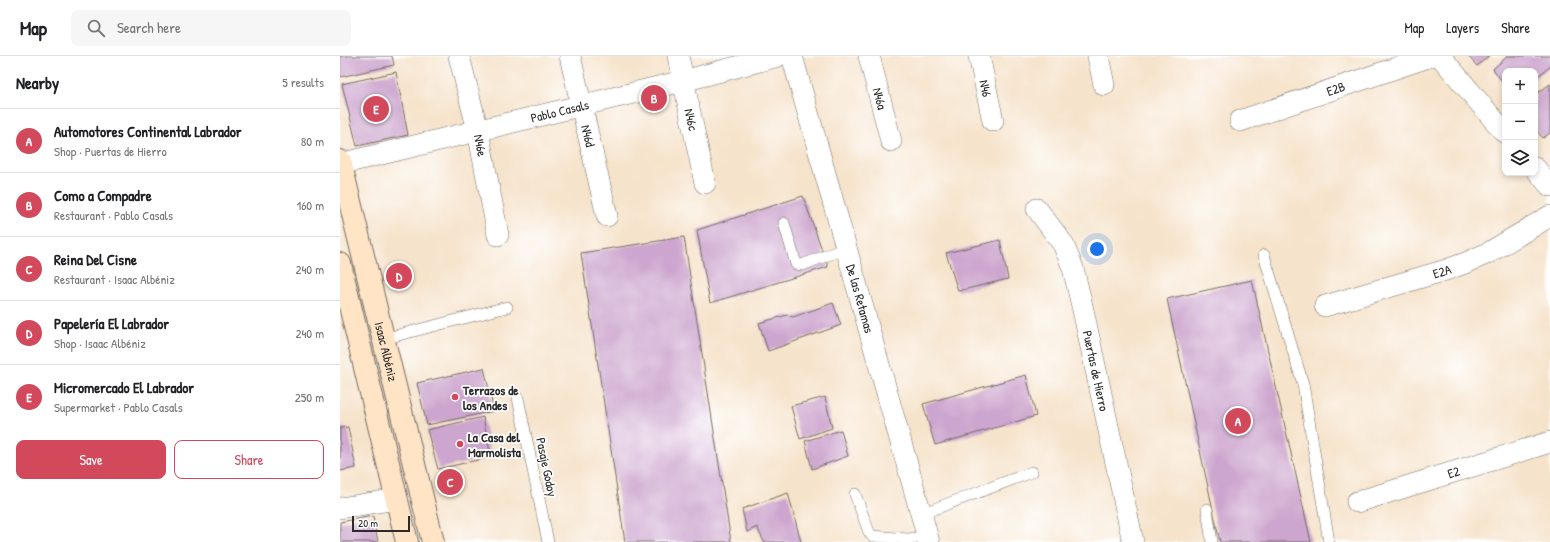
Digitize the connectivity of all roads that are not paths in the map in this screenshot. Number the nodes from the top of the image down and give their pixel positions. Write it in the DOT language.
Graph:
graph roads {
  1 [pos="459,56"];
  2 [pos="570,56"];
  3 [pos="678,56"];
  4 [pos="778,56"];
  5 [pos="792,56"];
  6 [pos="869,56"];
  7 [pos="979,56"];
  8 [pos="1098,56"];
  9 [pos="1431,56"];
  10 [pos="1440,56"];
  11 [pos="683,81"];
  12 [pos="1104,85"];
  13 [pos="583,105"];
  14 [pos="993,121"];
  15 [pos="1240,121"];
  16 [pos="1502,129"];
  17 [pos="478,131"];
  18 [pos="891,141"];
  19 [pos="340,163"];
  20 [pos="1538,172"];
  21 [pos="705,183"];
  22 [pos="1550,186"];
  23 [pos="1037,209"];
  24 [pos="346,212"];
  25 [pos="607,216"];
  26 [pos="1550,216"];
  27 [pos="784,223"];
  28 [pos="498,235"];
  29 [pos="846,248"];
  30 [pos="1264,255"];
  31 [pos="340,264"];
  32 [pos="1325,306"];
  33 [pos="507,307"];
  34 [pos="383,339"];
  35 [pos="518,398"];
  36 [pos="1550,442"];
  37 [pos="1032,472"];
  38 [pos="855,494"];
  39 [pos="397,499"];
  40 [pos="1357,502"];
  41 [pos="340,508"];
  42 [pos="1207,509"];
  43 [pos="921,514"];
  44 [pos="928,540"];
  45 [pos="407,542"];
  46 [pos="433,542"];
  47 [pos="548,542"];
  48 [pos="1133,542"];
  49 [pos="1212,542"];
  50 [pos="1329,542"];
  1 -- 17 [label="street, N46e"];
  2 -- 13 [label="street, N46d"];
  3 -- 11 [label="street, N46c"];
  4 -- 11 [label="street, Pablo Casals"];
  5 -- 29 [label="street, De las Retamas"];
  6 -- 18 [label="street, N46a"];
  7 -- 14 [label="street, N46"];
  8 -- 12 [label="street"];
  9 -- 15 [label="street, E2B"];
  10 -- 16 [label="street"];
  11 -- 13 [label="street, Pablo Casals"];
  11 -- 21 [label="street, N46c"];
  13 -- 17 [label="street, Pablo Casals"];
  13 -- 25 [label="street, N46d"];
  17 -- 19 [label="street, Pablo Casals"];
  17 -- 28 [label="street, N46e"];
  19 -- 24 [label="street, Isaac Albéniz"];
  20 -- 22 [label="street"];
  23 -- 48 [label="street, Puertas de Hierro"];
  24 -- 34 [label="street, Isaac Albéniz"];
  26 -- 32 [label="street, E2A"];
  27 -- 29 [label="lane"];
  29 -- 43 [label="street, De las Retamas"];
  30 -- 50 [label="lane"];
  31 -- 39 [label="street, Isaac Albéniz"];
  33 -- 34 [label="lane"];
  34 -- 46 [label="street, Isaac Albéniz"];
  35 -- 47 [label="lane, Pasaje Godoy"];
  36 -- 40 [label="street, E2"];
  37 -- 43 [label="lane"];
  38 -- 44 [label="lane"];
  39 -- 41 [label="street"];
  39 -- 45 [label="street, Isaac Albéniz"];
  42 -- 49 [label="lane"];
  43 -- 44 [label="street, De las Retamas"];
}
